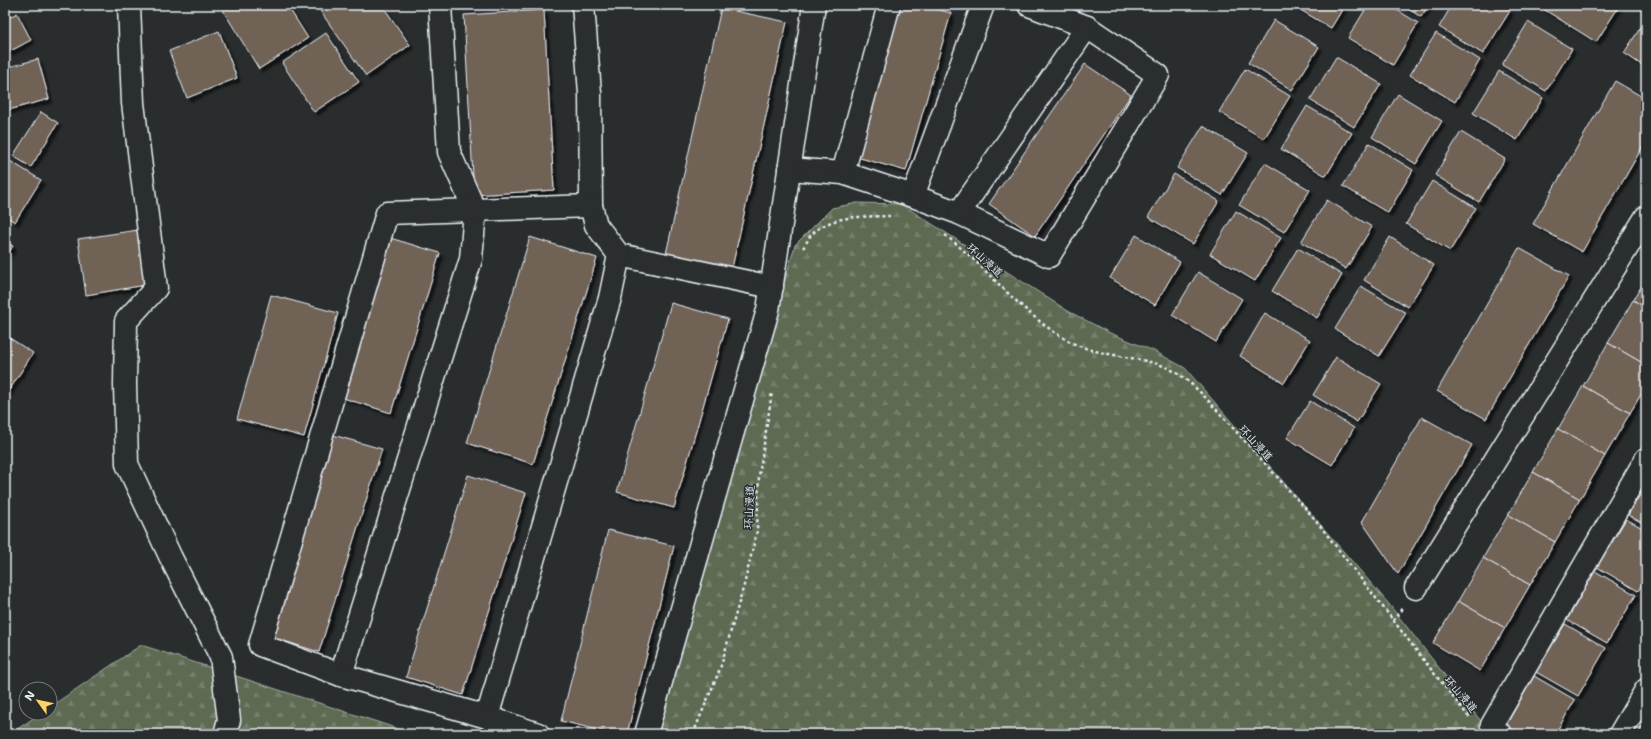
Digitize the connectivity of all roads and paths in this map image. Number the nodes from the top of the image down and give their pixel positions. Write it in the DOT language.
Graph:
graph roads {
  1 [pos="129,5"];
  2 [pos="440,5"];
  3 [pos="583,5"];
  4 [pos="814,5"];
  5 [pos="889,5"];
  6 [pos="983,5"];
  7 [pos="1030,5"];
  8 [pos="1087,27"];
  9 [pos="789,169"];
  10 [pos="843,174"];
  11 [pos="913,196"];
  12 [pos="592,206"];
  13 [pos="475,211"];
  14 [pos="959,214"];
  15 [pos="893,216"];
  16 [pos="1644,225"];
  17 [pos="941,233"];
  18 [pos="802,249"];
  19 [pos="619,255"];
  20 [pos="772,287"];
  21 [pos="773,387"];
  22 [pos="1646,459"];
  23 [pos="1416,588"];
  24 [pos="341,675"];
  25 [pos="1646,690"];
  26 [pos="487,717"];
  27 [pos="1474,723"];
  28 [pos="225,734"];
  29 [pos="538,734"];
  30 [pos="646,734"];
  31 [pos="693,734"];
  32 [pos="1500,734"];
  33 [pos="1620,734"];
  1 -- 28 [label="street"];
  2 -- 13 [label="street"];
  3 -- 12 [label="street"];
  4 -- 9 [label="street"];
  5 -- 10 [label="street"];
  6 -- 11 [label="street"];
  7 -- 8 [label="street"];
  8 -- 14 [label="street"];
  8 -- 14 [label="street"];
  9 -- 10 [label="street"];
  9 -- 20 [label="street"];
  10 -- 11 [label="street"];
  11 -- 14 [label="street"];
  12 -- 13 [label="street"];
  12 -- 19 [label="street"];
  13 -- 24 [label="street"];
  13 -- 24 [label="street"];
  15 -- 18 [label="path"];
  16 -- 23 [label="street"];
  17 -- 27 [label="path, 环山漫道"];
  19 -- 20 [label="street"];
  19 -- 26 [label="street"];
  20 -- 30 [label="street"];
  21 -- 31 [label="path, 环山漫道"];
  22 -- 32 [label="street"];
  24 -- 26 [label="street"];
  25 -- 33 [label="street"];
  26 -- 29 [label="street"];
}
